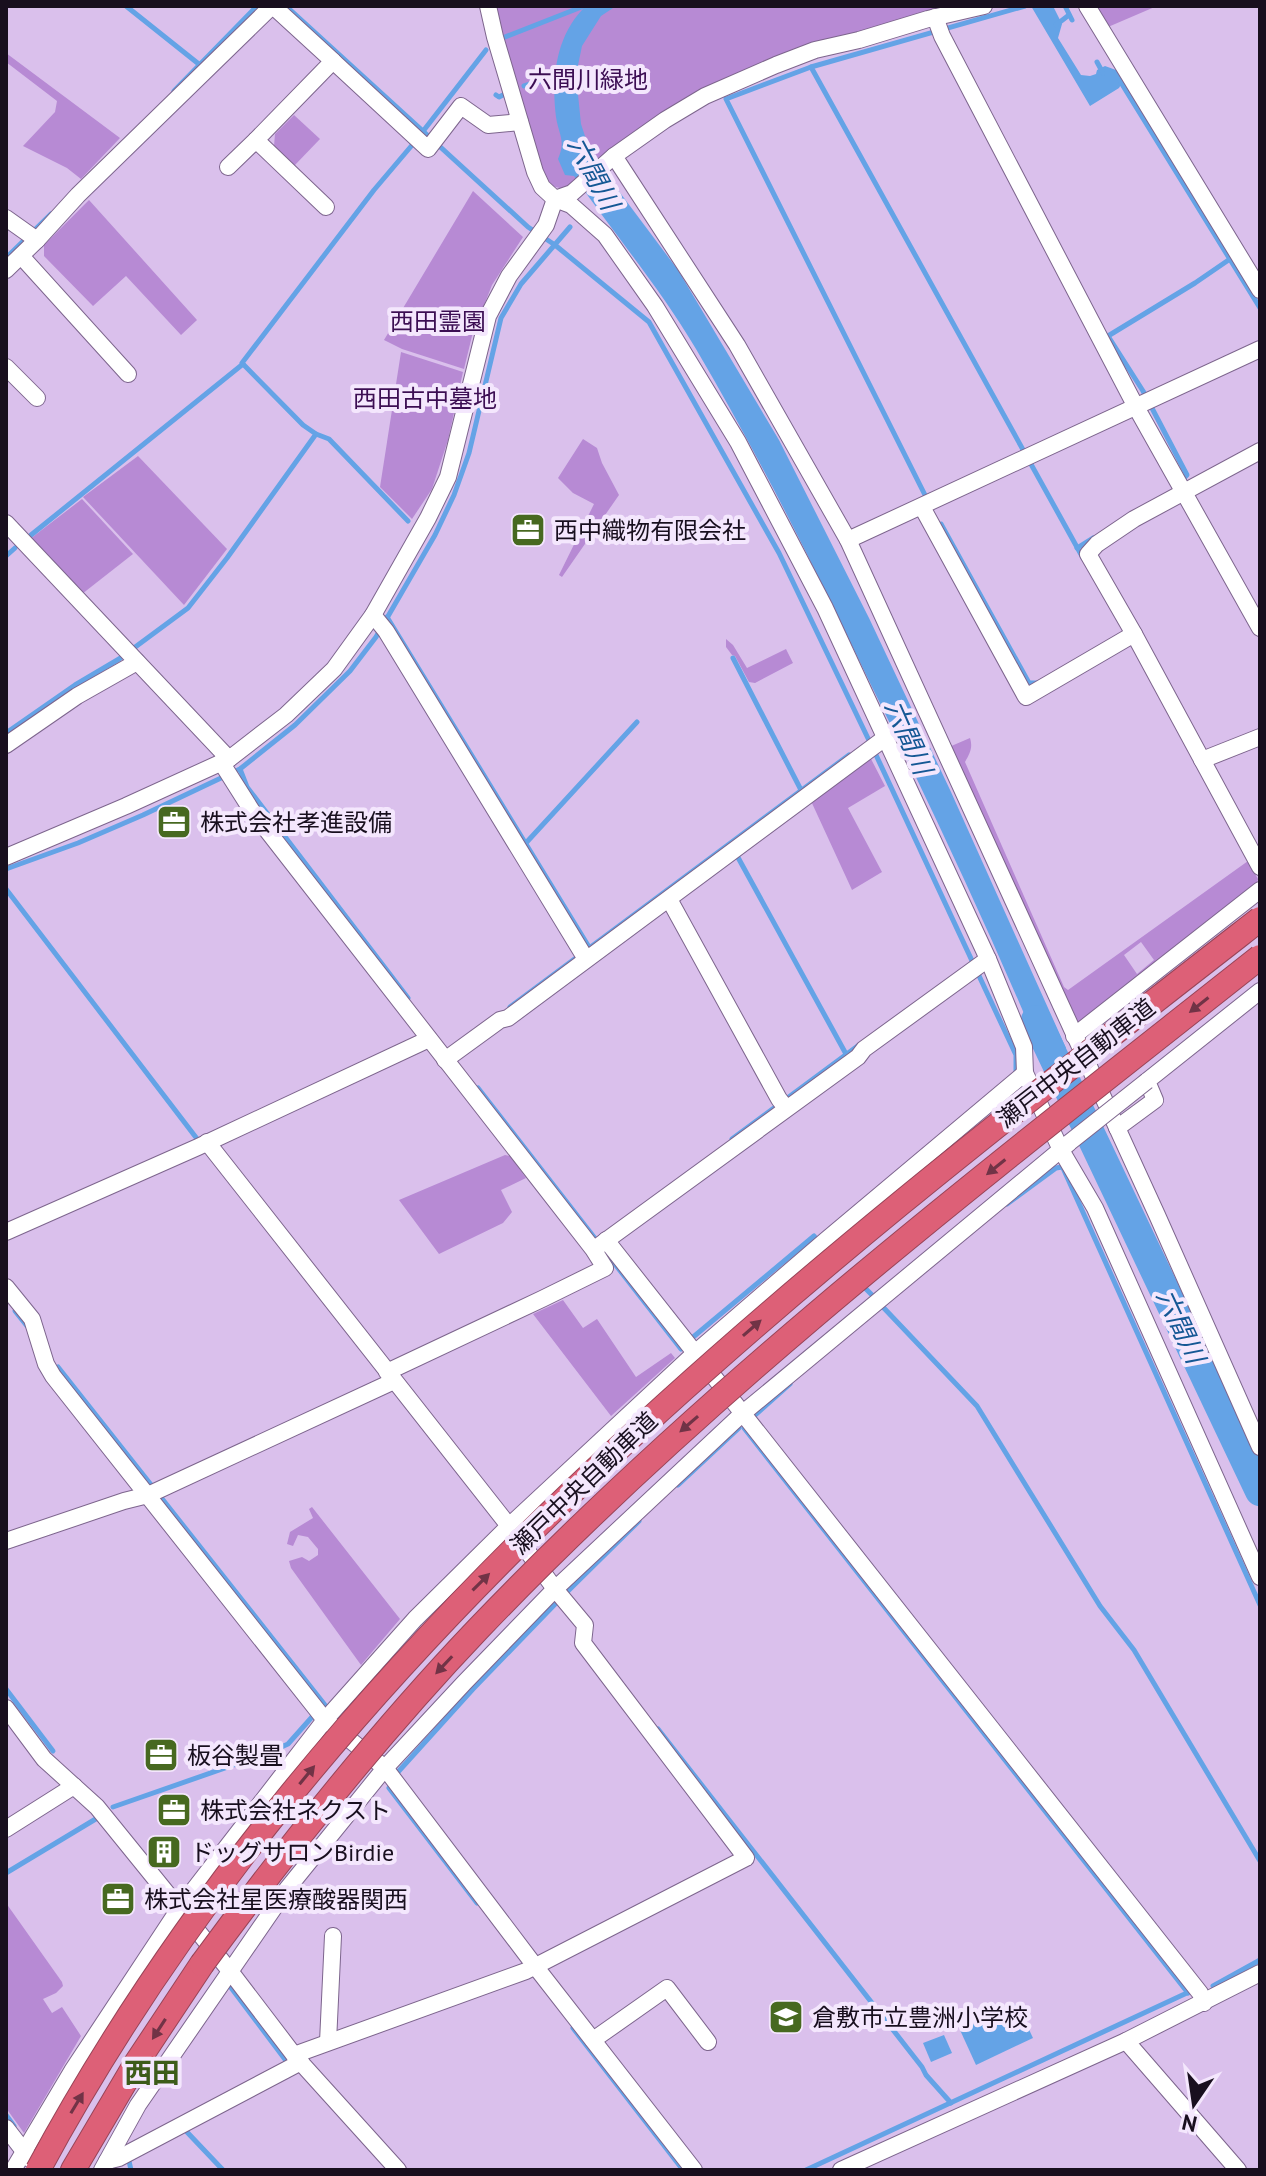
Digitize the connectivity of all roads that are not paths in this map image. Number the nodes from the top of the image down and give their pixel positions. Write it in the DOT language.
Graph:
graph roads {
  1 [pos="272,6"];
  2 [pos="488,6"];
  3 [pos="984,6"];
  4 [pos="1087,6"];
  5 [pos="938,27"];
  6 [pos="333,61"];
  7 [pos="520,122"];
  8 [pos="256,140"];
  9 [pos="610,160"];
  10 [pos="228,167"];
  11 [pos="555,199"];
  12 [pos="326,207"];
  13 [pos="6,218"];
  14 [pos="32,236"];
  15 [pos="21,256"];
  16 [pos="6,270"];
  17 [pos="1258,277"];
  18 [pos="1260,349"];
  19 [pos="6,367"];
  20 [pos="128,374"];
  21 [pos="37,398"];
  22 [pos="1145,403"];
  23 [pos="1260,451"];
  24 [pos="1181,487"];
  25 [pos="927,504"];
  26 [pos="6,523"];
  27 [pos="848,540"];
  28 [pos="379,622"];
  29 [pos="1260,628"];
  30 [pos="1130,637"];
  31 [pos="130,654"];
  32 [pos="1260,737"];
  33 [pos="877,744"];
  34 [pos="6,745"];
  35 [pos="1202,760"];
  36 [pos="227,767"];
  37 [pos="6,857"];
  38 [pos="1260,867"];
  39 [pos="1260,890"];
  40 [pos="669,899"];
  41 [pos="1260,919"];
  42 [pos="583,955"];
  43 [pos="1260,957"];
  44 [pos="979,965"];
  45 [pos="1260,991"];
  46 [pos="1074,1036"];
  47 [pos="429,1039"];
  48 [pos="450,1056"];
  49 [pos="1025,1073"];
  50 [pos="1147,1081"];
  51 [pos="783,1104"];
  52 [pos="1117,1128"];
  53 [pos="203,1144"];
  54 [pos="1066,1146"];
  55 [pos="6,1232"];
  56 [pos="600,1245"];
  57 [pos="6,1287"];
  58 [pos="696,1352"];
  59 [pos="389,1379"];
  60 [pos="743,1413"];
  61 [pos="1260,1447"];
  62 [pos="154,1493"];
  63 [pos="509,1526"];
  64 [pos="6,1541"];
  65 [pos="1260,1577"];
  66 [pos="555,1589"];
  67 [pos="8,1714"];
  68 [pos="325,1720"];
  69 [pos="385,1768"];
  70 [pos="74,1786"];
  71 [pos="6,1829"];
  72 [pos="179,1909"];
  73 [pos="333,1936"];
  74 [pos="534,1970"];
  75 [pos="230,1971"];
  76 [pos="1260,1973"];
  77 [pos="1204,2003"];
  78 [pos="593,2040"];
  79 [pos="1126,2041"];
  80 [pos="328,2042"];
  81 [pos="708,2042"];
  82 [pos="297,2059"];
  83 [pos="6,2128"];
  84 [pos="33,2164"];
  85 [pos="105,2166"];
  86 [pos="13,2170"];
  87 [pos="73,2170"];
  88 [pos="398,2170"];
  89 [pos="694,2170"];
  90 [pos="841,2170"];
  91 [pos="1238,2170"];
  1 -- 6 [label="street"];
  1 -- 14 [label="street"];
  2 -- 7 [label="street"];
  3 -- 5 [label="street"];
  4 -- 17 [label="street"];
  5 -- 9 [label="street"];
  5 -- 22 [label="street"];
  6 -- 7 [label="street"];
  6 -- 8 [label="street"];
  7 -- 11 [label="street"];
  8 -- 10 [label="street"];
  8 -- 12 [label="street"];
  9 -- 11 [label="street"];
  9 -- 27 [label="street"];
  11 -- 28 [label="street"];
  11 -- 33 [label="street"];
  13 -- 14 [label="street"];
  14 -- 15 [label="street"];
  15 -- 16 [label="street"];
  15 -- 20 [label="street"];
  18 -- 22 [label="street"];
  19 -- 21 [label="street"];
  22 -- 24 [label="street"];
  22 -- 25 [label="street"];
  23 -- 24 [label="street"];
  24 -- 29 [label="street"];
  24 -- 30 [label="street"];
  25 -- 27 [label="street"];
  25 -- 30 [label="street"];
  26 -- 31 [label="street"];
  27 -- 46 [label="street"];
  28 -- 36 [label="street"];
  28 -- 42 [label="street"];
  30 -- 35 [label="street"];
  31 -- 34 [label="street"];
  31 -- 36 [label="street"];
  32 -- 35 [label="street"];
  33 -- 40 [label="street"];
  33 -- 44 [label="street"];
  35 -- 38 [label="street"];
  36 -- 37 [label="street"];
  36 -- 47 [label="street"];
  39 -- 46 [label="street"];
  40 -- 42 [label="street"];
  40 -- 51 [label="street"];
  84 -- 41 [label="highway, 瀬戸中央自動車道, one-way, bridge"];
  42 -- 48 [label="street"];
  43 -- 87 [label="highway, 瀬戸中央自動車道, one-way, bridge"];
  44 -- 49 [label="street"];
  44 -- 51 [label="street"];
  45 -- 50 [label="street"];
  46 -- 52 [label="street"];
  47 -- 48 [label="street"];
  47 -- 53 [label="street"];
  48 -- 56 [label="street"];
  49 -- 54 [label="street"];
  49 -- 58 [label="street"];
  50 -- 52 [label="street"];
  50 -- 54 [label="street, bridge"];
  51 -- 56 [label="street"];
  52 -- 61 [label="street"];
  53 -- 55 [label="street"];
  53 -- 59 [label="street"];
  54 -- 60 [label="street"];
  54 -- 65 [label="street"];
  56 -- 58 [label="street"];
  56 -- 59 [label="street"];
  57 -- 62 [label="street"];
  58 -- 60 [label="street"];
  58 -- 63 [label="street"];
  59 -- 62 [label="street"];
  59 -- 63 [label="street"];
  60 -- 66 [label="street"];
  60 -- 77 [label="street"];
  62 -- 64 [label="street"];
  62 -- 68 [label="street"];
  63 -- 66 [label="street"];
  63 -- 68 [label="street"];
  66 -- 69 [label="street"];
  66 -- 74 [label="street"];
  67 -- 70 [label="street"];
  68 -- 69 [label="street"];
  68 -- 72 [label="street"];
  69 -- 74 [label="street"];
  69 -- 75 [label="street"];
  70 -- 71 [label="street"];
  70 -- 72 [label="street"];
  72 -- 75 [label="street"];
  72 -- 84 [label="street"];
  73 -- 80 [label="street"];
  74 -- 78 [label="street"];
  74 -- 80 [label="street"];
  75 -- 82 [label="street"];
  75 -- 85 [label="street"];
  76 -- 77 [label="street"];
  77 -- 79 [label="street"];
  78 -- 81 [label="street"];
  78 -- 89 [label="street"];
  79 -- 90 [label="street"];
  79 -- 91 [label="street"];
  80 -- 82 [label="street"];
  82 -- 85 [label="street"];
  82 -- 88 [label="street"];
  83 -- 84 [label="street"];
  84 -- 86 [label="street"];
}
